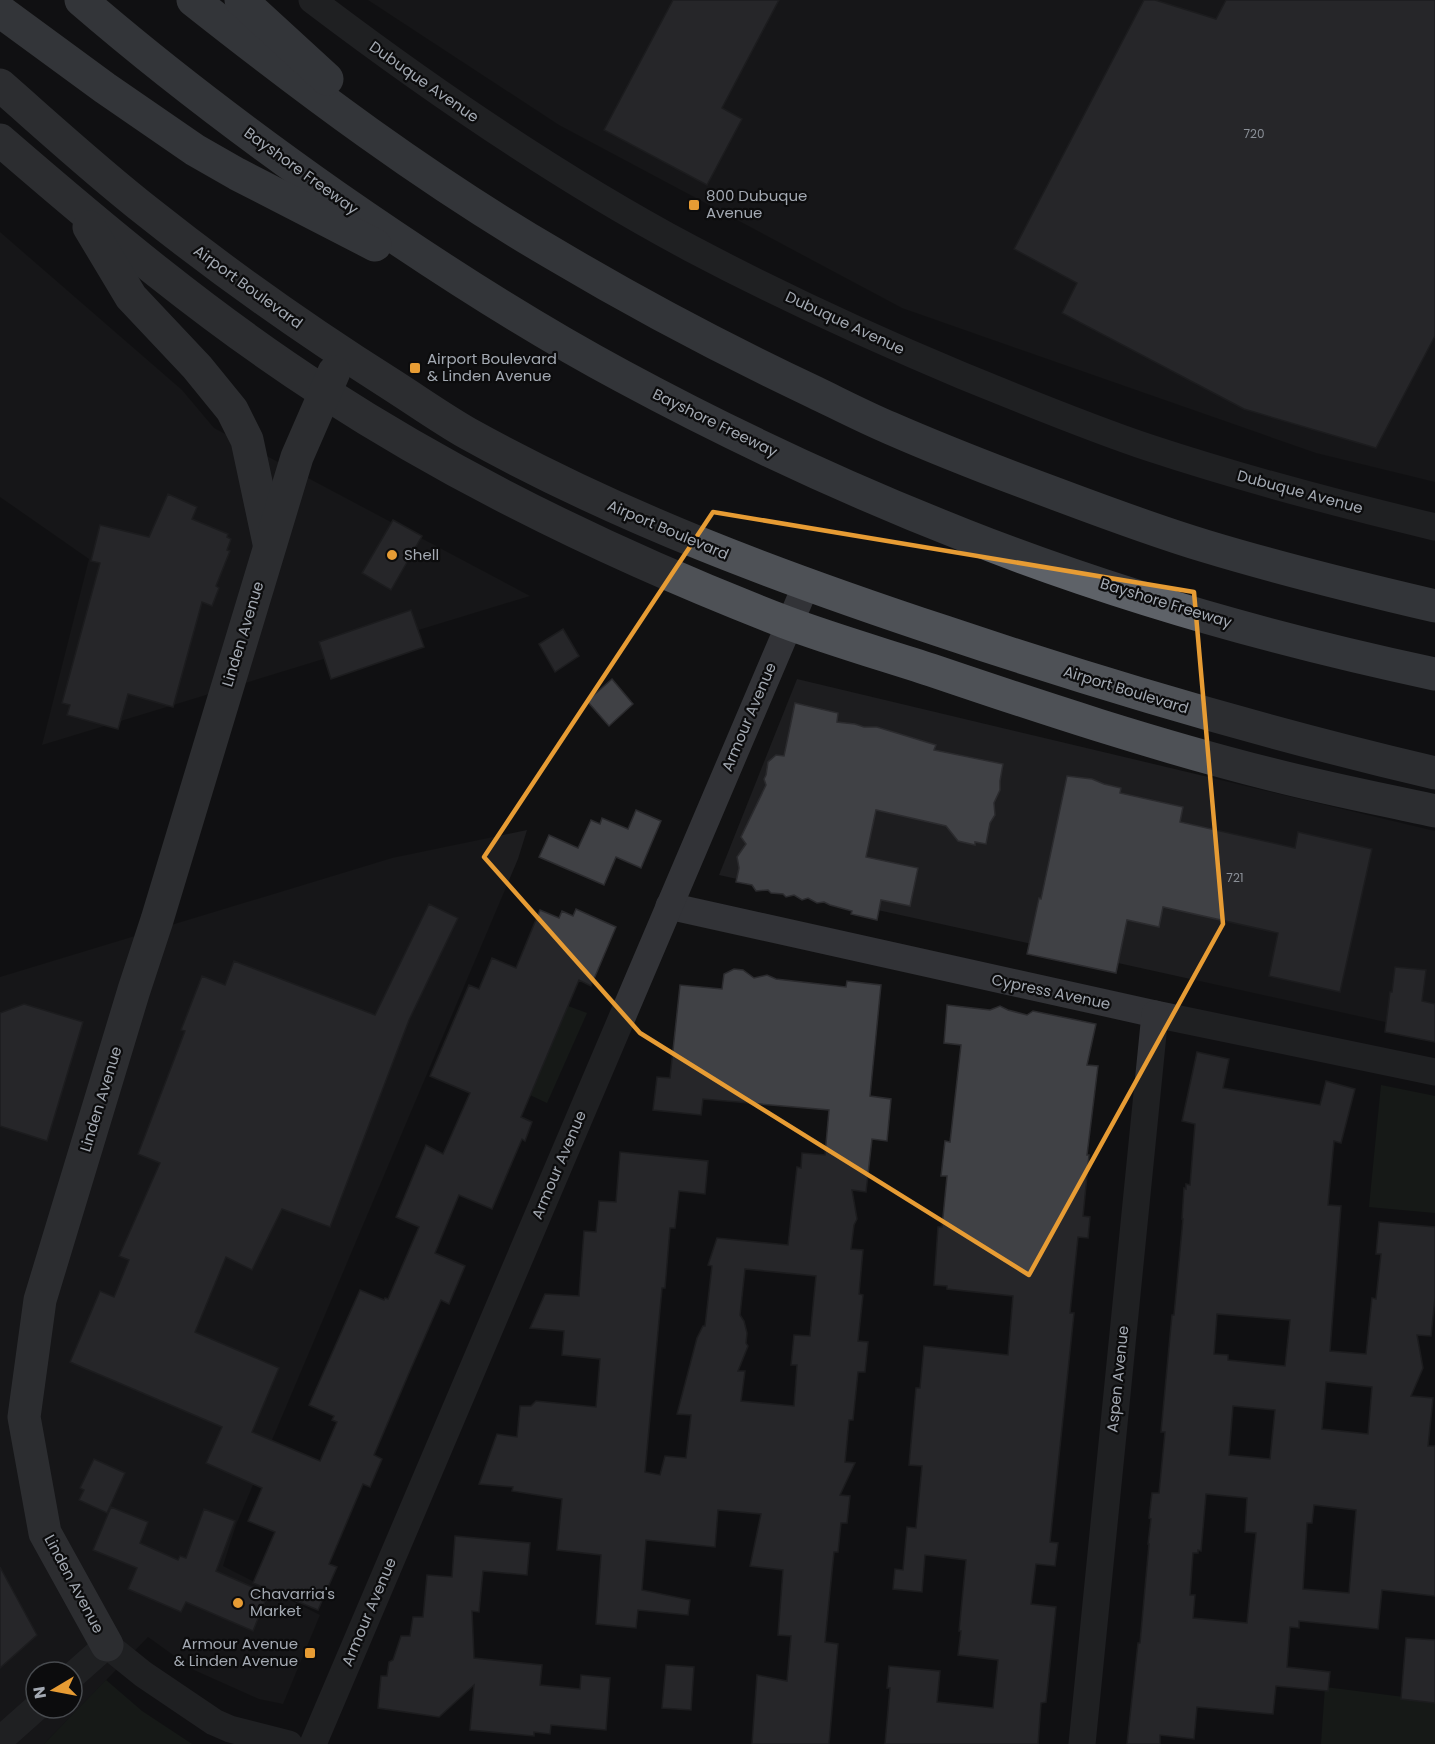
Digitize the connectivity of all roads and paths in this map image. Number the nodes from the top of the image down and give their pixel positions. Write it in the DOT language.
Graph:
graph roads {
  1 [pos="81,0"];
  2 [pos="193,0"];
  3 [pos="241,0"];
  4 [pos="312,0"];
  5 [pos="0,11"];
  6 [pos="0,86"];
  7 [pos="0,140"];
  8 [pos="436,180"];
  9 [pos="76,206"];
  10 [pos="514,314"];
  11 [pos="342,354"];
  12 [pos="325,393"];
  13 [pos="1435,527"];
  14 [pos="270,547"];
  15 [pos="806,585"];
  16 [pos="1435,606"];
  17 [pos="790,623"];
  18 [pos="1435,674"];
  19 [pos="1435,772"];
  20 [pos="1435,811"];
  21 [pos="669,906"];
  22 [pos="1155,1014"];
  23 [pos="1435,1072"];
  24 [pos="107,1645"];
  25 [pos="84,1665"];
  26 [pos="24,1719"];
  27 [pos="0,1740"];
  28 [pos="289,1744"];
  29 [pos="313,1744"];
  30 [pos="1082,1744"];
  1 -- 10 [label="highway, Bayshore Freeway"];
  2 -- 8 [label="highway"];
  3 -- 8 [label="highway"];
  4 -- 13 [label="street, Dubuque Avenue"];
  5 -- 10 [label="highway"];
  6 -- 11 [label="main road, Airport Boulevard"];
  7 -- 9 [label="main road"];
  8 -- 16 [label="highway"];
  9 -- 12 [label="main road"];
  9 -- 14 [label="main road"];
  10 -- 18 [label="highway, Bayshore Freeway"];
  11 -- 12 [label="main road, Linden Avenue"];
  11 -- 15 [label="main road, Airport Boulevard"];
  12 -- 14 [label="main road, Linden Avenue"];
  12 -- 17 [label="main road"];
  14 -- 24 [label="main road, Linden Avenue"];
  15 -- 17 [label="street, Armour Avenue"];
  15 -- 19 [label="main road, Airport Boulevard"];
  17 -- 20 [label="main road"];
  17 -- 21 [label="street, Armour Avenue"];
  21 -- 22 [label="street, Cypress Avenue"];
  21 -- 29 [label="street, Armour Avenue"];
  22 -- 23 [label="street, Cypress Avenue"];
  22 -- 30 [label="street, Aspen Avenue"];
  24 -- 25 [label="street"];
  24 -- 28 [label="street, Linden Avenue"];
  26 -- 27 [label="street"];
}
